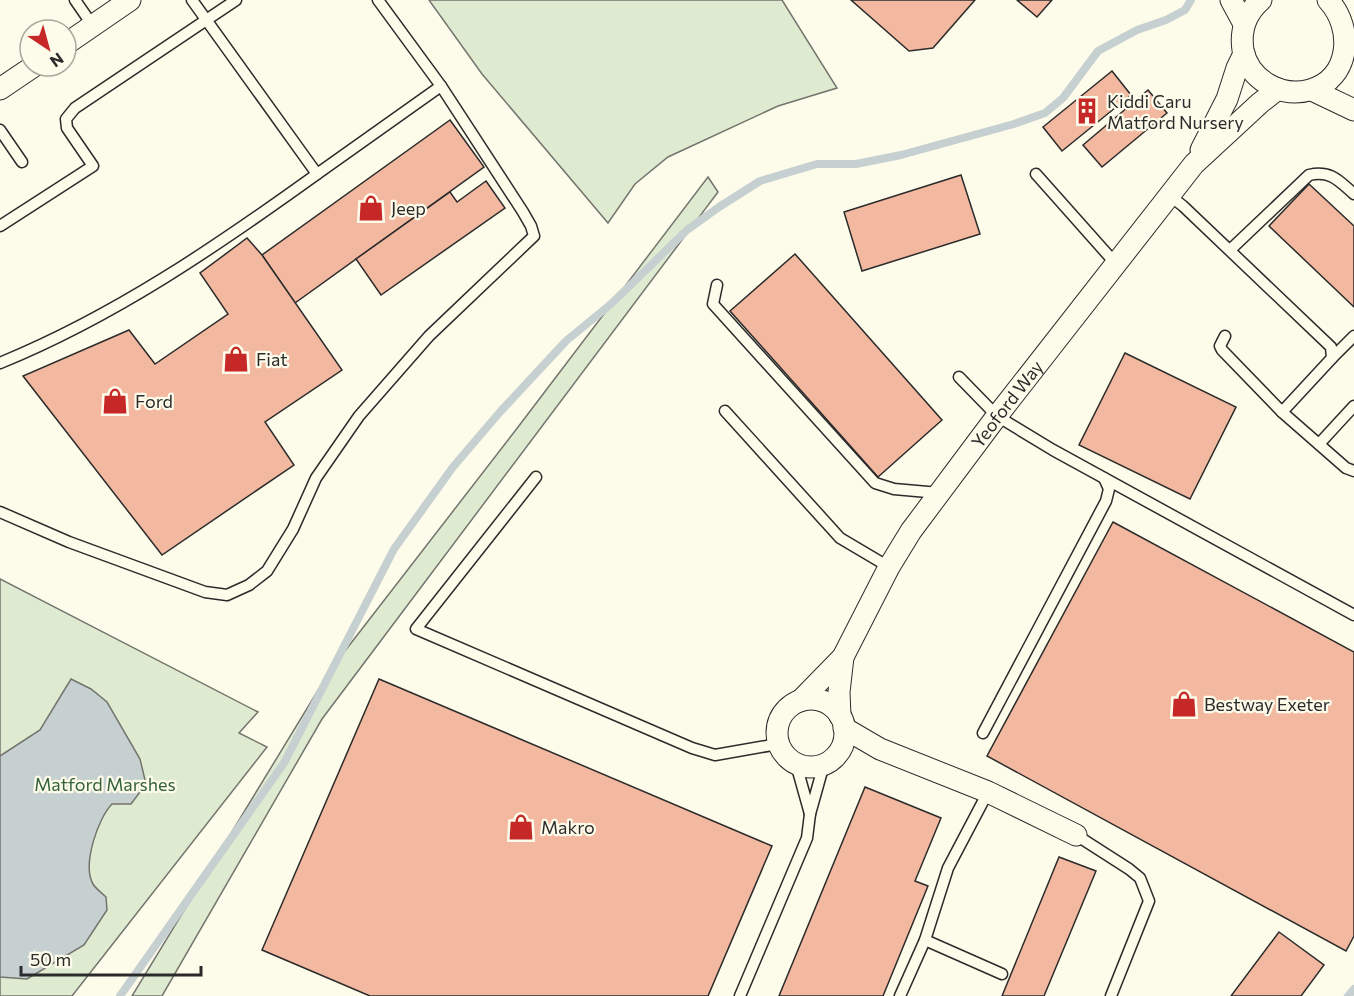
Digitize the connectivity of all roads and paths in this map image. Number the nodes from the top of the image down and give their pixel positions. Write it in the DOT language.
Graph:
graph roads {
  1 [pos="75,0"];
  2 [pos="130,0"];
  3 [pos="192,0"];
  4 [pos="236,0"];
  5 [pos="378,0"];
  6 [pos="1231,0"];
  7 [pos="1261,0"];
  8 [pos="1329,0"];
  9 [pos="1349,0"];
  10 [pos="206,21"];
  11 [pos="1244,24"];
  12 [pos="93,26"];
  13 [pos="78,36"];
  14 [pos="1348,44"];
  15 [pos="1244,54"];
  16 [pos="18,77"];
  17 [pos="441,86"];
  18 [pos="0,89"];
  19 [pos="1278,89"];
  20 [pos="1312,90"];
  21 [pos="1354,110"];
  22 [pos="0,130"];
  23 [pos="21,162"];
  24 [pos="1194,164"];
  25 [pos="317,174"];
  26 [pos="1036,174"];
  27 [pos="1354,194"];
  28 [pos="1169,195"];
  29 [pos="0,226"];
  30 [pos="1230,250"];
  31 [pos="1116,264"];
  32 [pos="717,285"];
  33 [pos="1225,336"];
  34 [pos="1354,336"];
  35 [pos="1332,358"];
  36 [pos="0,363"];
  37 [pos="959,378"];
  38 [pos="1354,406"];
  39 [pos="725,411"];
  40 [pos="1282,412"];
  41 [pos="997,416"];
  42 [pos="1319,444"];
  43 [pos="1354,471"];
  44 [pos="536,477"];
  45 [pos="1104,478"];
  46 [pos="939,493"];
  47 [pos="0,512"];
  48 [pos="889,567"];
  49 [pos="1354,615"];
  50 [pos="843,657"];
  51 [pos="800,702"];
  52 [pos="842,722"];
  53 [pos="982,733"];
  54 [pos="778,744"];
  55 [pos="880,749"];
  56 [pos="830,760"];
  57 [pos="796,764"];
  58 [pos="988,792"];
  59 [pos="810,814"];
  60 [pos="1076,835"];
  61 [pos="925,940"];
  62 [pos="1002,974"];
  63 [pos="740,996"];
  64 [pos="900,996"];
  65 [pos="1111,996"];
  1 -- 12 [label="lane"];
  2 -- 12 [label="street"];
  3 -- 10 [label="lane"];
  4 -- 10 [label="lane"];
  5 -- 17 [label="lane"];
  6 -- 11 [label="street"];
  7 -- 11 [label="street"];
  8 -- 14 [label="street"];
  9 -- 14 [label="street"];
  10 -- 25 [label="lane"];
  10 -- 29 [label="lane"];
  11 -- 15 [label="street, Yeoford Way"];
  12 -- 13 [label="street"];
  14 -- 20 [label="street"];
  15 -- 19 [label="street"];
  15 -- 24 [label="street, Yeoford Way"];
  16 -- 18 [label="street"];
  17 -- 25 [label="lane"];
  17 -- 47 [label="lane"];
  19 -- 20 [label="street"];
  19 -- 24 [label="street, Yeoford Way"];
  20 -- 21 [label="street"];
  22 -- 23 [label="lane"];
  24 -- 28 [label="street, Yeoford Way"];
  25 -- 36 [label="lane"];
  26 -- 31 [label="lane"];
  27 -- 30 [label="lane"];
  28 -- 30 [label="lane"];
  28 -- 31 [label="street, Yeoford Way"];
  30 -- 35 [label="lane"];
  31 -- 41 [label="street, Yeoford Way"];
  32 -- 46 [label="lane"];
  33 -- 40 [label="lane"];
  34 -- 35 [label="lane"];
  35 -- 40 [label="lane"];
  37 -- 41 [label="lane"];
  38 -- 42 [label="lane"];
  39 -- 48 [label="lane"];
  40 -- 42 [label="lane"];
  41 -- 45 [label="lane"];
  41 -- 46 [label="street, Yeoford Way"];
  42 -- 43 [label="lane"];
  44 -- 54 [label="lane"];
  45 -- 49 [label="lane"];
  45 -- 53 [label="lane"];
  46 -- 48 [label="street, Yeoford Way"];
  48 -- 50 [label="street, Yeoford Way"];
  50 -- 51 [label="street"];
  50 -- 52 [label="street"];
  51 -- 52 [label="street"];
  51 -- 54 [label="street"];
  52 -- 55 [label="street"];
  52 -- 56 [label="street"];
  54 -- 57 [label="street"];
  55 -- 56 [label="street"];
  55 -- 58 [label="street"];
  56 -- 57 [label="street"];
  56 -- 59 [label="lane"];
  57 -- 59 [label="lane"];
  58 -- 60 [label="street"];
  58 -- 61 [label="lane"];
  59 -- 63 [label="lane"];
  60 -- 65 [label="lane"];
  61 -- 62 [label="lane"];
  61 -- 64 [label="lane"];
}
